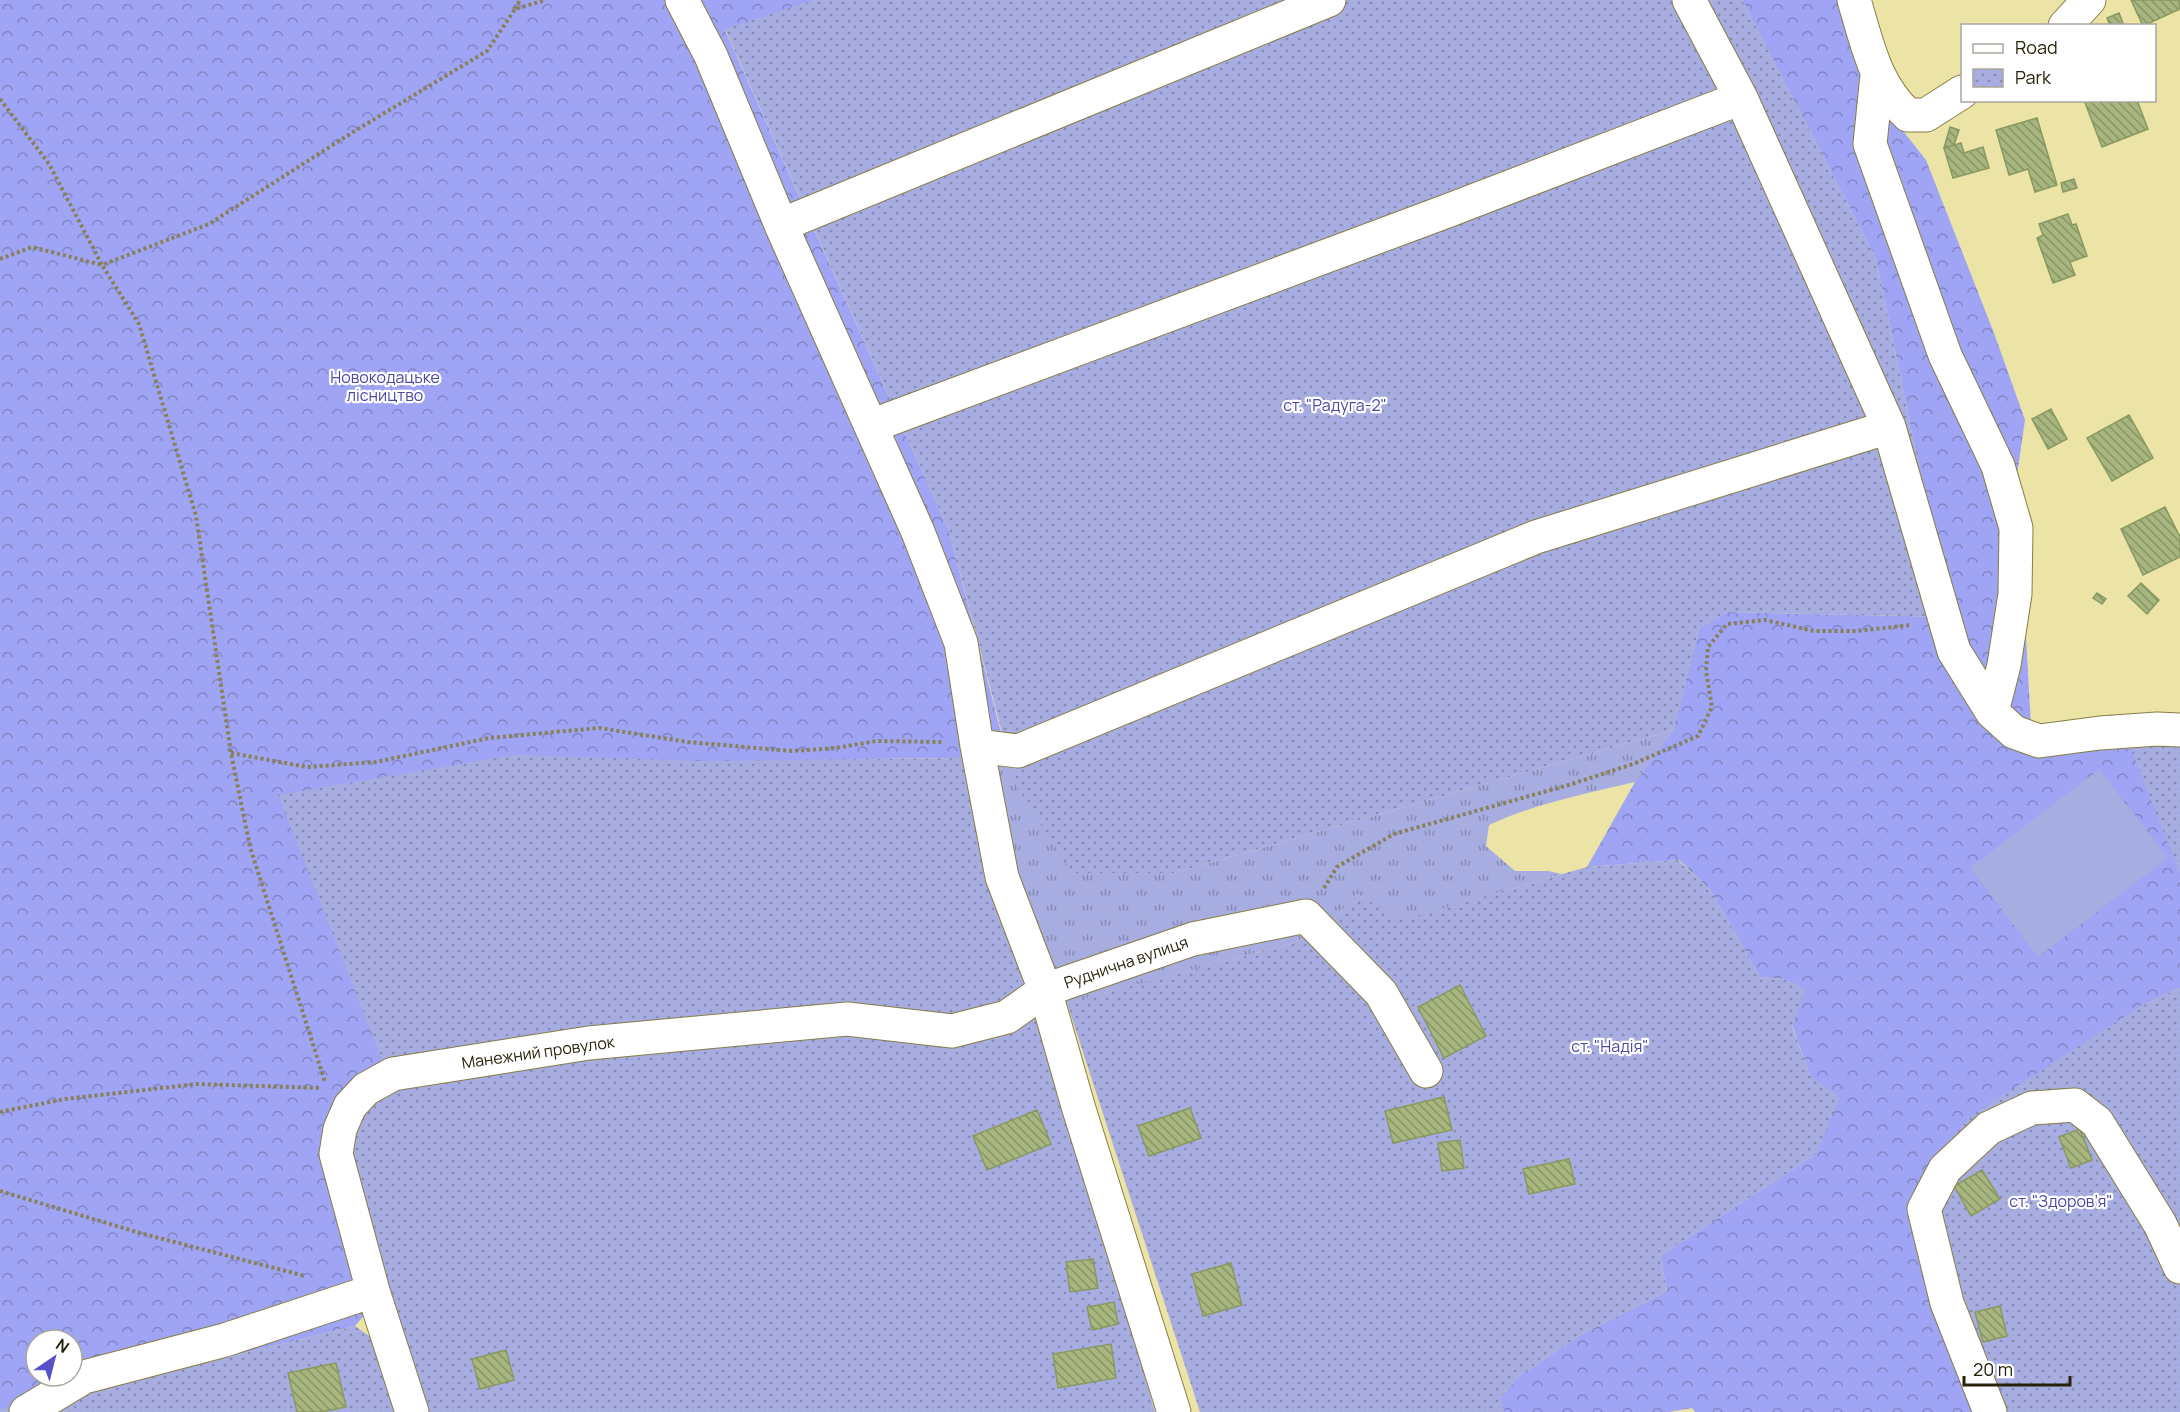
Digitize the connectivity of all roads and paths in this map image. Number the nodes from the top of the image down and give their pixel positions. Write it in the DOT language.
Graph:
graph roads {
  1 [pos="520,0"];
  2 [pos="546,0"];
  3 [pos="682,0"];
  4 [pos="1329,0"];
  5 [pos="1689,0"];
  6 [pos="1854,0"];
  7 [pos="2089,0"];
  8 [pos="515,9"];
  9 [pos="2067,24"];
  10 [pos="1877,75"];
  11 [pos="1961,93"];
  12 [pos="1742,98"];
  13 [pos="0,99"];
  14 [pos="781,225"];
  15 [pos="0,260"];
  16 [pos="102,265"];
  17 [pos="871,426"];
  18 [pos="1889,427"];
  19 [pos="1954,651"];
  20 [pos="1992,712"];
  21 [pos="2180,730"];
  22 [pos="977,746"];
  23 [pos="231,753"];
  24 [pos="1305,916"];
  25 [pos="1045,990"];
  26 [pos="1426,1071"];
  27 [pos="0,1112"];
  28 [pos="0,1191"];
  29 [pos="2180,1267"];
  30 [pos="315,1278"];
  31 [pos="373,1291"];
  32 [pos="26,1412"];
  33 [pos="412,1412"];
  34 [pos="1173,1412"];
  35 [pos="1990,1412"];
  1 -- 8 [label="path"];
  2 -- 8 [label="path"];
  3 -- 14 [label="street"];
  4 -- 14 [label="street"];
  5 -- 12 [label="street"];
  6 -- 10 [label="street"];
  7 -- 9 [label="street"];
  8 -- 16 [label="path"];
  10 -- 11 [label="street"];
  10 -- 20 [label="street"];
  12 -- 17 [label="street"];
  12 -- 18 [label="street"];
  13 -- 16 [label="path"];
  14 -- 17 [label="street"];
  15 -- 16 [label="path"];
  16 -- 23 [label="path"];
  17 -- 22 [label="street"];
  18 -- 19 [label="street"];
  18 -- 22 [label="street"];
  19 -- 20 [label="street"];
  19 -- 24 [label="path"];
  20 -- 21 [label="street"];
  22 -- 23 [label="path"];
  22 -- 25 [label="street"];
  23 -- 27 [label="path"];
  24 -- 25 [label="street, Руднична вулиця"];
  24 -- 26 [label="street"];
  25 -- 31 [label="street, Манежний провулок"];
  25 -- 34 [label="street, Руднична вулиця"];
  28 -- 30 [label="path"];
  29 -- 35 [label="street"];
  31 -- 32 [label="street"];
  31 -- 33 [label="street, Манежний провулок"];
}
